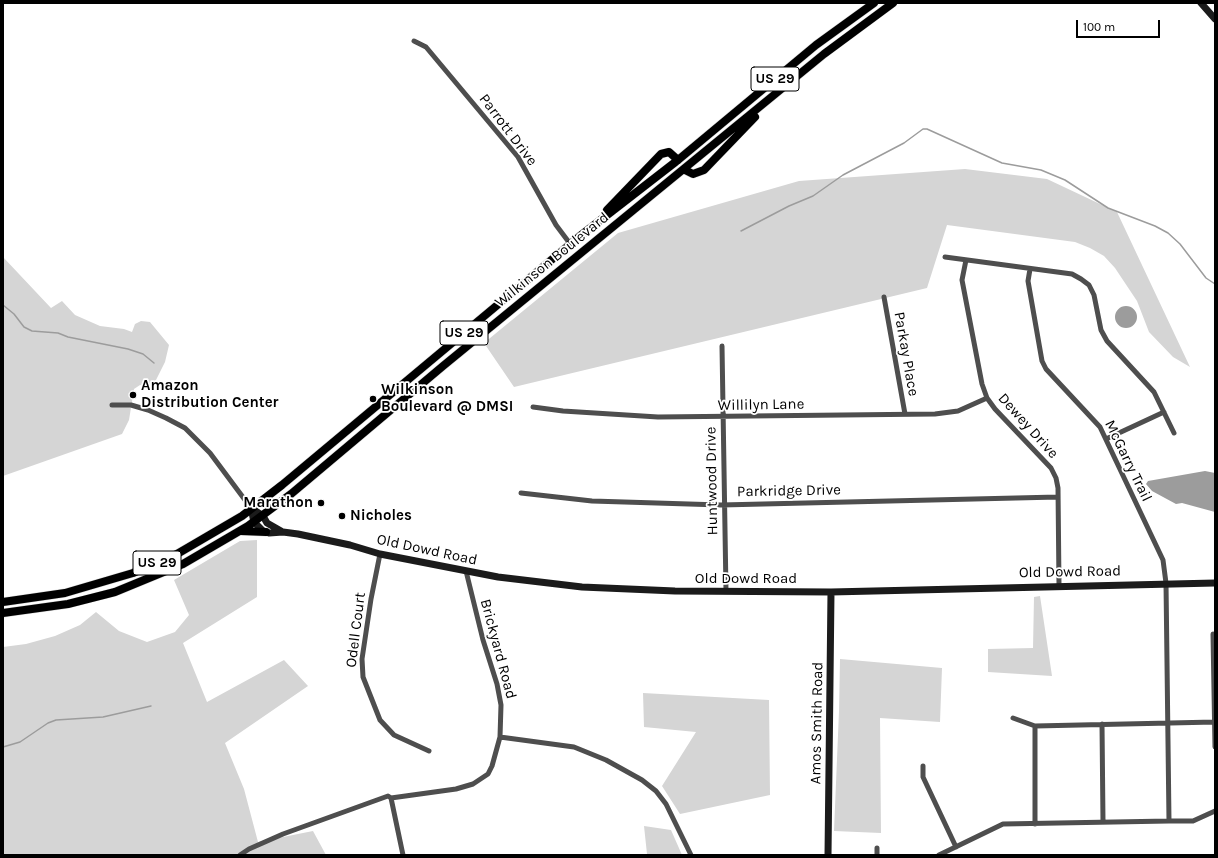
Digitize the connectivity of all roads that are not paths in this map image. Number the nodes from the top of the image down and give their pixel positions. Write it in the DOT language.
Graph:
graph roads {
  1 [pos="875,3"];
  2 [pos="893,3"];
  3 [pos="1201,3"];
  4 [pos="882,11"];
  5 [pos="1215,19"];
  6 [pos="414,41"];
  7 [pos="781,90"];
  8 [pos="678,160"];
  9 [pos="685,170"];
  10 [pos="580,236"];
  11 [pos="571,245"];
  12 [pos="945,257"];
  13 [pos="966,260"];
  14 [pos="1030,269"];
  15 [pos="884,297"];
  16 [pos="722,346"];
  17 [pos="987,398"];
  18 [pos="112,405"];
  19 [pos="533,407"];
  20 [pos="1164,412"];
  21 [pos="905,414"];
  22 [pos="723,417"];
  23 [pos="1174,433"];
  24 [pos="1106,439"];
  25 [pos="521,493"];
  26 [pos="1058,497"];
  27 [pos="725,505"];
  28 [pos="251,508"];
  29 [pos="263,516"];
  30 [pos="254,522"];
  31 [pos="241,531"];
  32 [pos="266,532"];
  33 [pos="283,532"];
  34 [pos="380,554"];
  35 [pos="466,571"];
  36 [pos="1166,583"];
  37 [pos="1215,583"];
  38 [pos="1059,585"];
  39 [pos="726,591"];
  40 [pos="831,592"];
  41 [pos="25,600"];
  42 [pos="3,602"];
  43 [pos="28,611"];
  44 [pos="3,612"];
  45 [pos="1213,634"];
  46 [pos="1013,718"];
  47 [pos="1215,722"];
  48 [pos="1168,723"];
  49 [pos="1102,724"];
  50 [pos="1034,726"];
  51 [pos="500,737"];
  52 [pos="1215,746"];
  53 [pos="429,751"];
  54 [pos="923,766"];
  55 [pos="391,798"];
  56 [pos="1215,811"];
  57 [pos="1169,821"];
  58 [pos="1103,822"];
  59 [pos="1035,824"];
  60 [pos="956,847"];
  61 [pos="877,848"];
  62 [pos="240,855"];
  63 [pos="403,855"];
  64 [pos="691,855"];
  65 [pos="828,855"];
  66 [pos="877,855"];
  67 [pos="939,855"];
  1 -- 4 [label="street"];
  1 -- 8 [label="main road, Wilkinson Boulevard / US 29"];
  2 -- 4 [label="main road, Wilkinson Boulevard / US 29"];
  3 -- 5 [label="street"];
  4 -- 7 [label="main road, Wilkinson Boulevard / US 29"];
  6 -- 11 [label="street, Parrott Drive"];
  7 -- 9 [label="main road, Wilkinson Boulevard / US 29"];
  7 -- 9 [label="main road"];
  8 -- 9 [label="street"];
  8 -- 10 [label="main road, Wilkinson Boulevard / US 29"];
  8 -- 10 [label="main road"];
  9 -- 29 [label="main road, Wilkinson Boulevard / US 29"];
  10 -- 11 [label="main road, Wilkinson Boulevard / US 29"];
  11 -- 28 [label="main road, Wilkinson Boulevard / US 29"];
  12 -- 13 [label="street"];
  13 -- 14 [label="street"];
  13 -- 17 [label="street, Dewey Drive"];
  14 -- 20 [label="street"];
  14 -- 24 [label="street, McGarry Trail"];
  15 -- 21 [label="street, Parkay Place"];
  16 -- 22 [label="street, Huntwood Drive"];
  17 -- 21 [label="street, Willilyn Lane"];
  17 -- 26 [label="street, Dewey Drive"];
  18 -- 28 [label="street, Old Dowd Road"];
  19 -- 22 [label="street, Willilyn Lane"];
  20 -- 23 [label="street"];
  20 -- 24 [label="street"];
  21 -- 22 [label="street, Willilyn Lane"];
  22 -- 27 [label="street, Huntwood Drive"];
  24 -- 36 [label="street, McGarry Trail"];
  25 -- 27 [label="street, Parkridge Drive"];
  26 -- 27 [label="street, Parkridge Drive"];
  26 -- 38 [label="street, Dewey Drive"];
  27 -- 39 [label="street, Huntwood Drive"];
  28 -- 29 [label="street, Old Dowd Road"];
  28 -- 30 [label="street, Old Dowd Road"];
  28 -- 41 [label="main road, Wilkinson Boulevard / US 29"];
  29 -- 30 [label="main road, Wilkinson Boulevard / US 29"];
  29 -- 33 [label="street, Old Dowd Road"];
  30 -- 31 [label="main road, Wilkinson Boulevard / US 29"];
  30 -- 32 [label="street"];
  31 -- 32 [label="main road"];
  31 -- 43 [label="main road, Wilkinson Boulevard / US 29"];
  32 -- 33 [label="street, Old Dowd Road"];
  33 -- 34 [label="street, Old Dowd Road"];
  34 -- 35 [label="street, Old Dowd Road"];
  34 -- 53 [label="street, Odell Court"];
  35 -- 39 [label="street, Old Dowd Road"];
  35 -- 51 [label="street, Brickyard Road"];
  36 -- 37 [label="street, Old Dowd Road"];
  36 -- 38 [label="street, Old Dowd Road"];
  36 -- 48 [label="street, McGarry Trail"];
  38 -- 40 [label="street, Old Dowd Road"];
  39 -- 40 [label="street, Old Dowd Road"];
  40 -- 65 [label="street, Amos Smith Road"];
  41 -- 42 [label="main road, Wilkinson Boulevard / US 29"];
  41 -- 43 [label="main road"];
  43 -- 44 [label="main road, Wilkinson Boulevard / US 29"];
  45 -- 47 [label="street"];
  46 -- 50 [label="street"];
  47 -- 48 [label="street"];
  47 -- 52 [label="street"];
  48 -- 49 [label="street"];
  48 -- 57 [label="street, McGarry Trail"];
  49 -- 50 [label="street"];
  49 -- 58 [label="street"];
  50 -- 59 [label="street"];
  51 -- 55 [label="street, Brickyard Road"];
  51 -- 64 [label="street"];
  54 -- 60 [label="street"];
  55 -- 62 [label="street, Brickyard Road"];
  55 -- 63 [label="street"];
  56 -- 57 [label="street"];
  57 -- 58 [label="street"];
  58 -- 59 [label="street"];
  59 -- 60 [label="street"];
  60 -- 67 [label="street"];
  61 -- 66 [label="street"];
}
